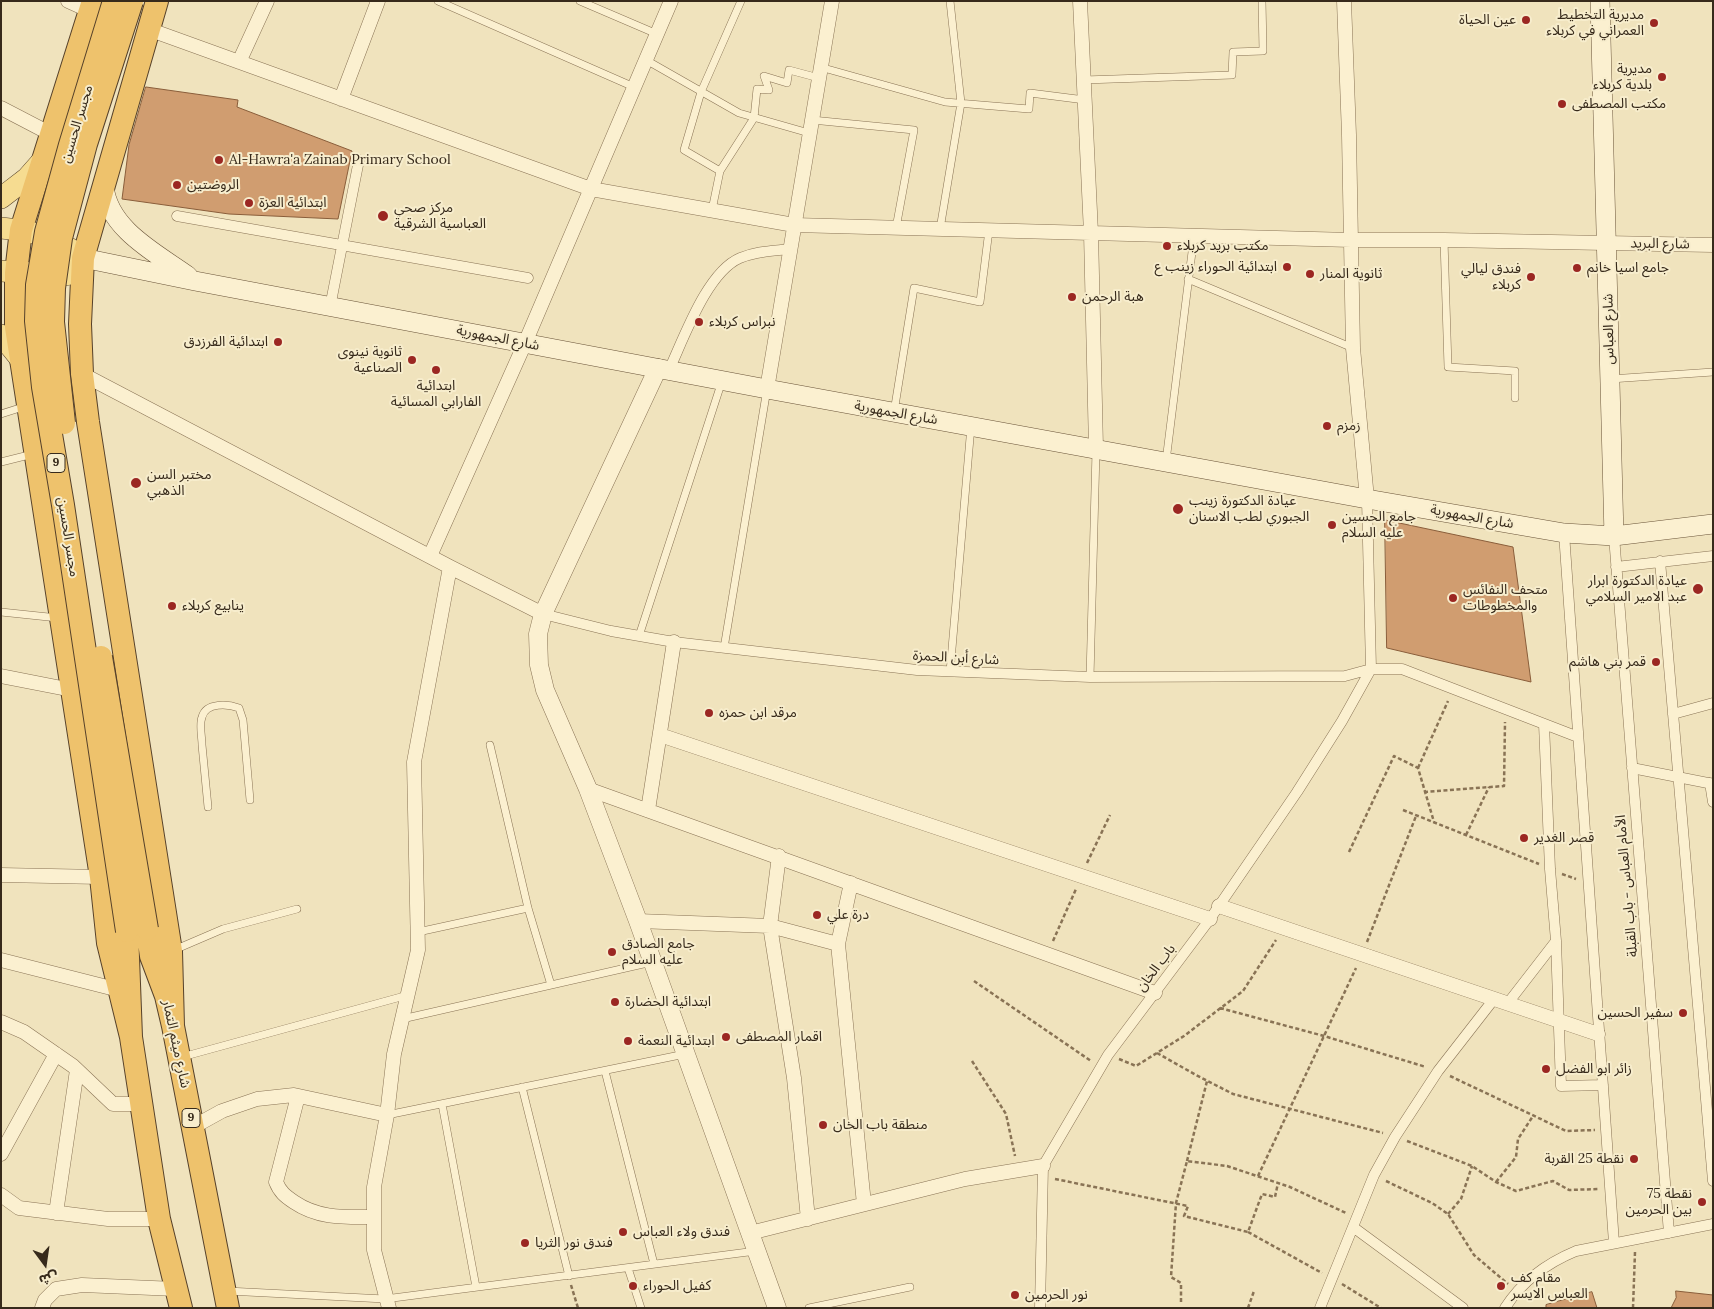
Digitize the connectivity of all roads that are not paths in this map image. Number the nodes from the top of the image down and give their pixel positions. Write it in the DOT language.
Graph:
graph roads {
  1 [pos="68,1"];
  2 [pos="114,1"];
  3 [pos="132,1"];
  4 [pos="157,1"];
  5 [pos="267,1"];
  6 [pos="378,1"];
  7 [pos="438,1"];
  8 [pos="580,1"];
  9 [pos="671,1"];
  10 [pos="741,1"];
  11 [pos="832,1"];
  12 [pos="950,1"];
  13 [pos="1080,1"];
  14 [pos="1262,1"];
  15 [pos="1344,1"];
  16 [pos="1600,1"];
  17 [pos="92,6"];
  18 [pos="148,29"];
  19 [pos="657,34"];
  20 [pos="646,60"];
  21 [pos="239,62"];
  22 [pos="820,73"];
  23 [pos="1084,80"];
  24 [pos="634,86"];
  25 [pos="701,92"];
  26 [pos="340,99"];
  27 [pos="1084,100"];
  28 [pos="960,103"];
  29 [pos="1,108"];
  30 [pos="754,118"];
  31 [pos="810,127"];
  32 [pos="51,134"];
  33 [pos="359,160"];
  34 [pos="42,161"];
  35 [pos="720,170"];
  36 [pos="104,186"];
  37 [pos="591,189"];
  38 [pos="1,198"];
  39 [pos="712,210"];
  40 [pos="176,216"];
  41 [pos="794,225"];
  42 [pos="896,228"];
  43 [pos="11,229"];
  44 [pos="940,229"];
  45 [pos="990,230"];
  46 [pos="1091,233"];
  47 [pos="1194,236"];
  48 [pos="1351,240"];
  49 [pos="1444,240"];
  50 [pos="1607,242"];
  51 [pos="1713,245"];
  52 [pos="342,246"];
  53 [pos="790,250"];
  54 [pos="83,258"];
  55 [pos="9,272"];
  56 [pos="528,278"];
  57 [pos="1188,278"];
  58 [pos="195,281"];
  59 [pos="330,306"];
  60 [pos="1,334"];
  61 [pos="525,343"];
  62 [pos="1353,348"];
  63 [pos="22,361"];
  64 [pos="663,369"];
  65 [pos="1713,372"];
  66 [pos="82,374"];
  67 [pos="1610,379"];
  68 [pos="722,380"];
  69 [pos="767,389"];
  70 [pos="1515,398"];
  71 [pos="28,406"];
  72 [pos="894,412"];
  73 [pos="1,414"];
  74 [pos="971,426"];
  75 [pos="1096,448"];
  76 [pos="36,454"];
  77 [pos="1,462"];
  78 [pos="1166,462"];
  79 [pos="1367,499"];
  80 [pos="1713,524"];
  81 [pos="1564,533"];
  82 [pos="1614,536"];
  83 [pos="430,556"];
  84 [pos="1713,556"];
  85 [pos="1660,561"];
  86 [pos="450,567"];
  87 [pos="1616,567"];
  88 [pos="1,612"];
  89 [pos="543,614"];
  90 [pos="61,618"];
  91 [pos="639,636"];
  92 [pos="674,642"];
  93 [pos="724,648"];
  94 [pos="1371,669"];
  95 [pos="950,672"];
  96 [pos="1,676"];
  97 [pos="1090,678"];
  98 [pos="72,690"];
  99 [pos="1713,703"];
  100 [pos="1673,714"];
  101 [pos="1544,724"];
  102 [pos="660,735"];
  103 [pos="1578,737"];
  104 [pos="490,745"];
  105 [pos="1632,768"];
  106 [pos="1678,778"];
  107 [pos="1711,784"];
  108 [pos="588,789"];
  109 [pos="250,800"];
  110 [pos="1713,802"];
  111 [pos="208,807"];
  112 [pos="648,810"];
  113 [pos="779,856"];
  114 [pos="1,875"];
  115 [pos="101,877"];
  116 [pos="851,883"];
  117 [pos="1219,906"];
  118 [pos="528,908"];
  119 [pos="297,909"];
  120 [pos="1210,919"];
  121 [pos="638,921"];
  122 [pos="770,926"];
  123 [pos="137,930"];
  124 [pos="418,932"];
  125 [pos="1556,941"];
  126 [pos="838,944"];
  127 [pos="171,951"];
  128 [pos="1,960"];
  129 [pos="652,962"];
  130 [pos="551,985"];
  131 [pos="119,990"];
  132 [pos="1155,993"];
  133 [pos="408,995"];
  134 [pos="1501,1001"];
  135 [pos="402,1019"];
  136 [pos="1558,1020"];
  137 [pos="1,1022"];
  138 [pos="173,1026"];
  139 [pos="1598,1034"];
  140 [pos="131,1036"];
  141 [pos="56,1054"];
  142 [pos="686,1054"];
  143 [pos="179,1058"];
  144 [pos="1703,1066"];
  145 [pos="77,1070"];
  146 [pos="605,1071"];
  147 [pos="1713,1075"];
  148 [pos="1603,1085"];
  149 [pos="522,1088"];
  150 [pos="298,1096"];
  151 [pos="142,1104"];
  152 [pos="442,1104"];
  153 [pos="387,1115"];
  154 [pos="192,1126"];
  155 [pos="1,1154"];
  156 [pos="1043,1171"];
  157 [pos="1713,1181"];
  158 [pos="1,1195"];
  159 [pos="864,1204"];
  160 [pos="56,1213"];
  161 [pos="374,1217"];
  162 [pos="159,1219"];
  163 [pos="808,1219"];
  164 [pos="1354,1223"];
  165 [pos="1713,1224"];
  166 [pos="750,1233"];
  167 [pos="1669,1233"];
  168 [pos="1614,1243"];
  169 [pos="756,1251"];
  170 [pos="654,1264"];
  171 [pos="628,1268"];
  172 [pos="568,1276"];
  173 [pos="476,1287"];
  174 [pos="910,1287"];
  175 [pos="179,1298"];
  176 [pos="226,1299"];
  177 [pos="387,1303"];
  178 [pos="42,1308"];
  179 [pos="641,1308"];
  180 [pos="777,1308"];
  181 [pos="809,1308"];
  182 [pos="1040,1308"];
  183 [pos="1320,1308"];
  184 [pos="1463,1308"];
  185 [pos="1505,1308"];
  1 -- 17 [label="street"];
  2 -- 123 [label="highway, مجسر الحسين / 9, bridge"];
  3 -- 123 [label="highway, مجسر الحسين / 9, bridge"];
  4 -- 18 [label="highway"];
  5 -- 21 [label="street"];
  6 -- 26 [label="street"];
  7 -- 24 [label="lane"];
  8 -- 19 [label="lane"];
  9 -- 19 [label="street"];
  10 -- 25 [label="lane"];
  11 -- 22 [label="street"];
  12 -- 28 [label="lane"];
  13 -- 23 [label="street"];
  14 -- 23 [label="lane"];
  15 -- 48 [label="street"];
  16 -- 50 [label="main road, شارع العباس"];
  17 -- 32 [label="highway"];
  18 -- 21 [label="street, شارع البريد"];
  18 -- 36 [label="highway"];
  19 -- 20 [label="street"];
  20 -- 24 [label="street"];
  20 -- 25 [label="lane"];
  21 -- 26 [label="street, شارع البريد"];
  22 -- 28 [label="lane"];
  22 -- 30 [label="lane"];
  22 -- 31 [label="street"];
  23 -- 27 [label="street"];
  24 -- 37 [label="street"];
  25 -- 30 [label="lane"];
  25 -- 35 [label="lane"];
  26 -- 37 [label="street, شارع البريد"];
  27 -- 28 [label="lane"];
  27 -- 46 [label="street"];
  28 -- 44 [label="lane"];
  29 -- 32 [label="street"];
  30 -- 31 [label="lane"];
  30 -- 35 [label="lane"];
  31 -- 41 [label="street"];
  31 -- 42 [label="lane"];
  32 -- 34 [label="highway"];
  33 -- 52 [label="street"];
  34 -- 38 [label="main road"];
  34 -- 43 [label="highway"];
  35 -- 39 [label="lane"];
  36 -- 54 [label="highway"];
  36 -- 58 [label="main road"];
  37 -- 39 [label="street, شارع البريد"];
  37 -- 61 [label="street"];
  39 -- 41 [label="street, شارع البريد"];
  40 -- 52 [label="street"];
  41 -- 42 [label="street, شارع البريد"];
  41 -- 53 [label="street"];
  42 -- 44 [label="street, شارع البريد"];
  43 -- 54 [label="main road"];
  43 -- 55 [label="highway"];
  44 -- 45 [label="street, شارع البريد"];
  45 -- 46 [label="street, شارع البريد"];
  45 -- 72 [label="lane"];
  46 -- 47 [label="street, شارع البريد"];
  46 -- 75 [label="street"];
  47 -- 48 [label="street, شارع البريد"];
  47 -- 57 [label="lane"];
  48 -- 49 [label="street, شارع البريد"];
  48 -- 62 [label="street"];
  49 -- 50 [label="street, شارع البريد"];
  49 -- 70 [label="lane"];
  50 -- 51 [label="street, شارع البريد"];
  50 -- 67 [label="main road, شارع العباس"];
  52 -- 56 [label="street"];
  52 -- 59 [label="street"];
  53 -- 64 [label="street"];
  53 -- 69 [label="street"];
  54 -- 55 [label="main road"];
  54 -- 58 [label="main road, شارع الجمهورية"];
  54 -- 66 [label="highway"];
  55 -- 63 [label="highway"];
  57 -- 62 [label="lane"];
  57 -- 78 [label="lane"];
  58 -- 59 [label="main road, شارع الجمهورية"];
  59 -- 61 [label="main road, شارع الجمهورية"];
  60 -- 63 [label="main road"];
  61 -- 64 [label="main road, شارع الجمهورية"];
  61 -- 83 [label="street"];
  62 -- 79 [label="street"];
  63 -- 71 [label="highway"];
  64 -- 68 [label="main road, شارع الجمهورية"];
  64 -- 89 [label="street"];
  65 -- 67 [label="lane"];
  66 -- 83 [label="street"];
  66 -- 127 [label="highway"];
  67 -- 82 [label="main road, شارع العباس"];
  68 -- 69 [label="main road, شارع الجمهورية"];
  68 -- 91 [label="lane"];
  69 -- 72 [label="main road, شارع الجمهورية"];
  69 -- 93 [label="lane"];
  71 -- 73 [label="lane"];
  71 -- 76 [label="highway"];
  72 -- 74 [label="main road, شارع الجمهورية"];
  74 -- 75 [label="main road, شارع الجمهورية"];
  74 -- 95 [label="lane"];
  75 -- 78 [label="main road, شارع الجمهورية"];
  75 -- 97 [label="lane"];
  76 -- 77 [label="lane"];
  76 -- 90 [label="highway"];
  78 -- 79 [label="main road, شارع الجمهورية"];
  79 -- 81 [label="main road, شارع الجمهورية"];
  79 -- 94 [label="street"];
  80 -- 82 [label="main road, شارع الجمهورية"];
  81 -- 82 [label="main road, شارع الجمهورية"];
  81 -- 103 [label="street"];
  82 -- 87 [label="street, الأمام العباس - باب القبلة"];
  83 -- 86 [label="street"];
  84 -- 85 [label="street"];
  85 -- 87 [label="street"];
  85 -- 100 [label="street"];
  86 -- 89 [label="street"];
  86 -- 124 [label="street"];
  87 -- 105 [label="street, الأمام العباس - باب القبلة"];
  88 -- 90 [label="lane"];
  89 -- 91 [label="street, شارع أبن الحمزة"];
  89 -- 108 [label="street"];
  90 -- 98 [label="highway"];
  91 -- 92 [label="street, شارع أبن الحمزة"];
  92 -- 93 [label="street, شارع أبن الحمزة"];
  92 -- 102 [label="street"];
  93 -- 95 [label="street, شارع أبن الحمزة"];
  94 -- 97 [label="street, شارع أبن الحمزة"];
  94 -- 101 [label="street, شارع أبن الحمزة"];
  94 -- 117 [label="street, باب الخان"];
  95 -- 97 [label="street, شارع أبن الحمزة"];
  96 -- 98 [label="street"];
  98 -- 115 [label="highway"];
  99 -- 100 [label="street"];
  100 -- 106 [label="street"];
  101 -- 103 [label="street, شارع أبن الحمزة"];
  101 -- 125 [label="street"];
  102 -- 112 [label="street"];
  102 -- 120 [label="street"];
  103 -- 139 [label="street"];
  104 -- 118 [label="lane"];
  105 -- 106 [label="street"];
  105 -- 167 [label="street, الأمام العباس - باب القبلة"];
  106 -- 107 [label="street"];
  106 -- 144 [label="street"];
  107 -- 110 [label="street"];
  108 -- 112 [label="street"];
  108 -- 121 [label="street"];
  109 -- 111 [label="lane"];
  112 -- 113 [label="street"];
  113 -- 116 [label="street"];
  113 -- 122 [label="street"];
  114 -- 115 [label="street"];
  115 -- 131 [label="highway"];
  116 -- 126 [label="street"];
  116 -- 132 [label="street"];
  117 -- 120 [label="street, باب الخان"];
  117 -- 134 [label="street"];
  118 -- 124 [label="lane"];
  118 -- 130 [label="lane"];
  119 -- 127 [label="lane"];
  120 -- 132 [label="street, باب الخان"];
  121 -- 122 [label="street"];
  121 -- 129 [label="street"];
  122 -- 126 [label="street"];
  122 -- 163 [label="street"];
  123 -- 138 [label="highway, شارع ميثم التمار / 9"];
  123 -- 140 [label="highway, 9"];
  124 -- 133 [label="street"];
  125 -- 134 [label="street"];
  125 -- 136 [label="street"];
  126 -- 159 [label="street"];
  127 -- 138 [label="highway"];
  128 -- 131 [label="street"];
  129 -- 130 [label="lane"];
  129 -- 142 [label="street"];
  130 -- 135 [label="lane"];
  131 -- 140 [label="highway"];
  132 -- 156 [label="street, باب الخان"];
  133 -- 135 [label="street"];
  133 -- 143 [label="lane"];
  134 -- 136 [label="street"];
  134 -- 164 [label="street"];
  135 -- 153 [label="street"];
  136 -- 139 [label="street"];
  136 -- 148 [label="street"];
  137 -- 141 [label="street"];
  138 -- 143 [label="highway, شارع ميثم التمار / 9"];
  139 -- 148 [label="street"];
  140 -- 151 [label="highway, 9"];
  141 -- 145 [label="street"];
  141 -- 155 [label="street"];
  142 -- 146 [label="lane"];
  142 -- 166 [label="street"];
  143 -- 154 [label="highway, شارع ميثم التمار / 9"];
  144 -- 147 [label="street"];
  144 -- 157 [label="street"];
  145 -- 151 [label="street"];
  145 -- 160 [label="street"];
  146 -- 149 [label="lane"];
  146 -- 170 [label="lane"];
  148 -- 168 [label="street"];
  149 -- 152 [label="lane"];
  149 -- 172 [label="lane"];
  150 -- 153 [label="street"];
  150 -- 154 [label="street"];
  150 -- 161 [label="street"];
  151 -- 162 [label="highway, 9"];
  152 -- 153 [label="lane"];
  152 -- 173 [label="lane"];
  153 -- 161 [label="street"];
  154 -- 176 [label="highway, شارع ميثم التمار / 9"];
  156 -- 159 [label="street"];
  156 -- 182 [label="street, باب الخان"];
  158 -- 160 [label="street"];
  159 -- 163 [label="street"];
  160 -- 162 [label="street"];
  161 -- 177 [label="street"];
  162 -- 175 [label="highway, 9"];
  163 -- 166 [label="street"];
  164 -- 183 [label="street"];
  164 -- 184 [label="street"];
  165 -- 167 [label="street"];
  166 -- 169 [label="street"];
  167 -- 168 [label="street"];
  168 -- 185 [label="street"];
  169 -- 170 [label="lane"];
  169 -- 180 [label="street"];
  170 -- 171 [label="lane"];
  171 -- 172 [label="lane"];
  171 -- 179 [label="lane"];
  172 -- 173 [label="lane"];
  173 -- 177 [label="lane"];
  174 -- 181 [label="lane"];
  175 -- 178 [label="street"];
  176 -- 177 [label="lane"];
}
